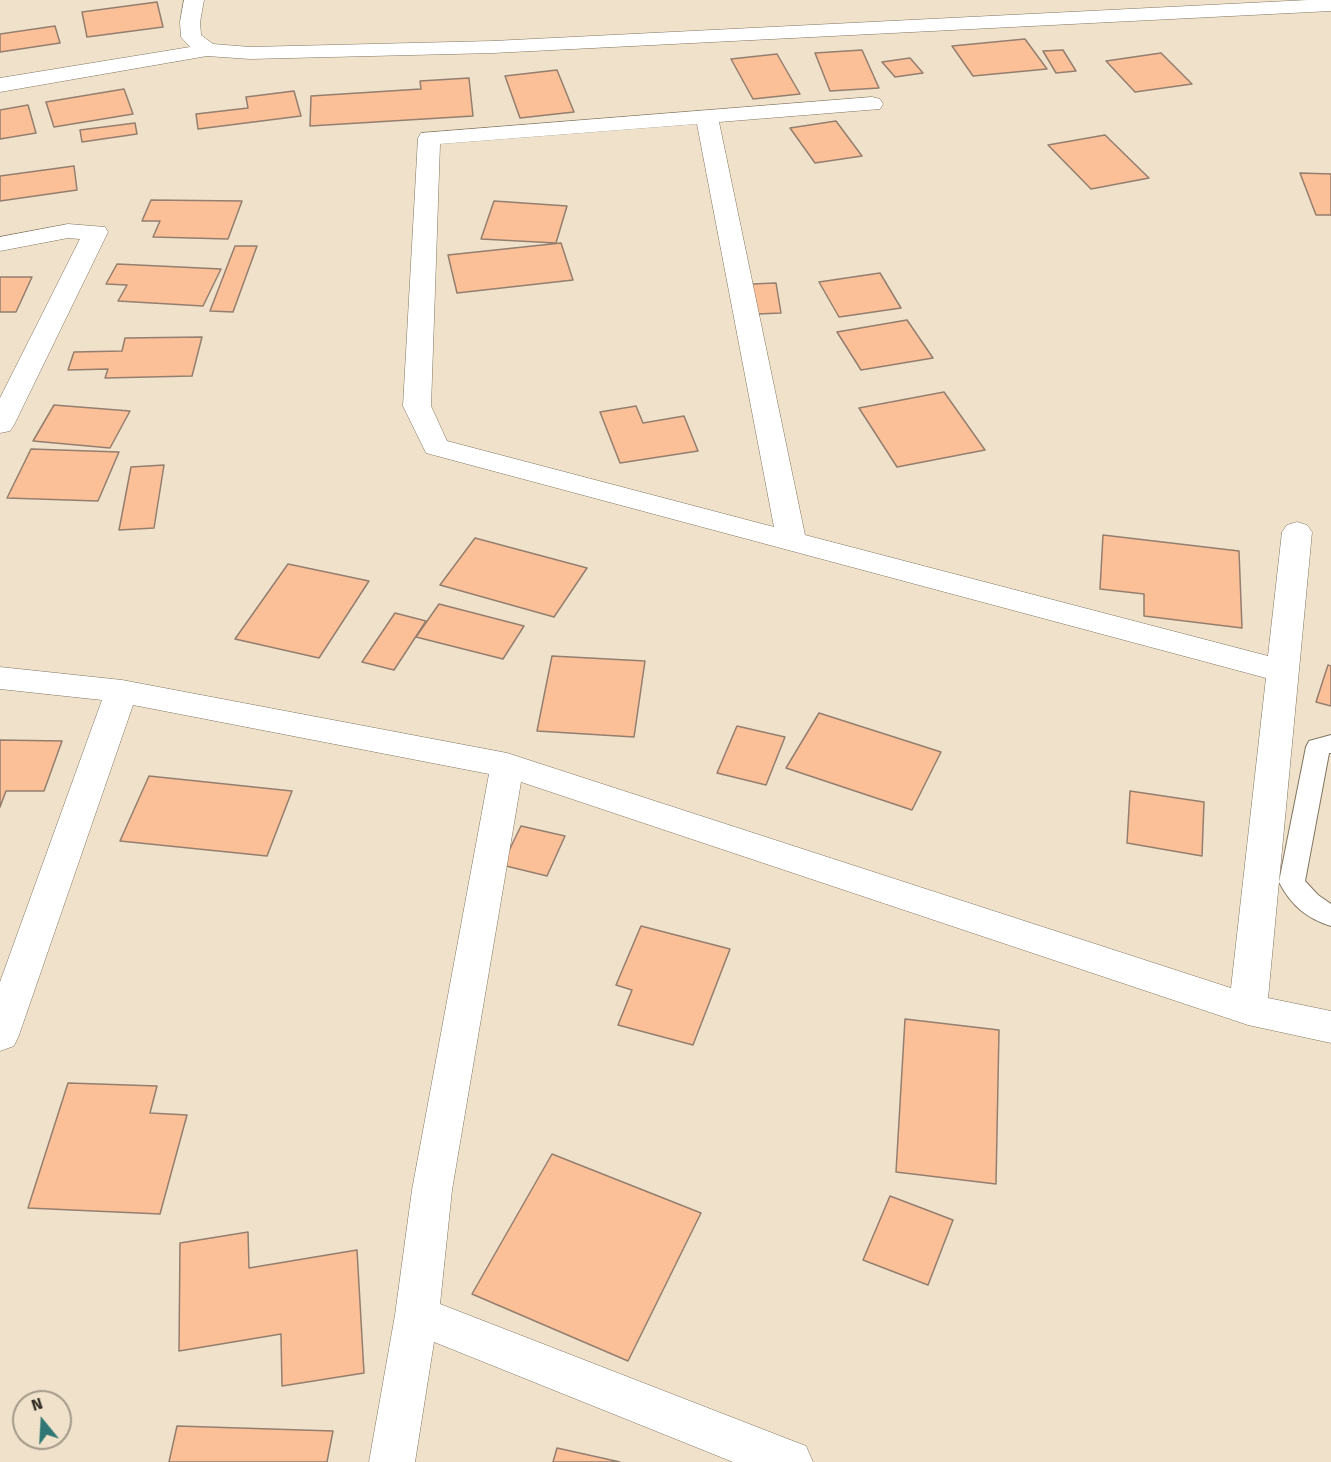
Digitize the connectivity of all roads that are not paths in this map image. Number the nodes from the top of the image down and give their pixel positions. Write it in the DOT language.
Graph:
graph roads {
  1 [pos="194,0"];
  2 [pos="1331,5"];
  3 [pos="207,50"];
  4 [pos="0,85"];
  5 [pos="872,104"];
  6 [pos="707,117"];
  7 [pos="0,244"];
  8 [pos="0,425"];
  9 [pos="1297,532"];
  10 [pos="792,542"];
  11 [pos="1282,671"];
  12 [pos="0,678"];
  13 [pos="122,691"];
  14 [pos="1331,744"];
  15 [pos="507,765"];
  16 [pos="1331,916"];
  17 [pos="1248,1008"];
  18 [pos="1331,1026"];
  19 [pos="0,1035"];
  20 [pos="417,1315"];
  21 [pos="392,1462"];
  22 [pos="790,1462"];
  1 -- 3 [label="street"];
  2 -- 3 [label="street"];
  3 -- 4 [label="street"];
  5 -- 6 [label="street"];
  6 -- 10 [label="street"];
  6 -- 10 [label="street"];
  7 -- 8 [label="street"];
  9 -- 11 [label="street"];
  10 -- 11 [label="street"];
  11 -- 17 [label="street"];
  12 -- 13 [label="street"];
  13 -- 15 [label="street"];
  13 -- 19 [label="street"];
  14 -- 16 [label="lane"];
  15 -- 17 [label="street"];
  15 -- 20 [label="street"];
  17 -- 18 [label="street"];
  20 -- 21 [label="street"];
  20 -- 22 [label="street"];
}
